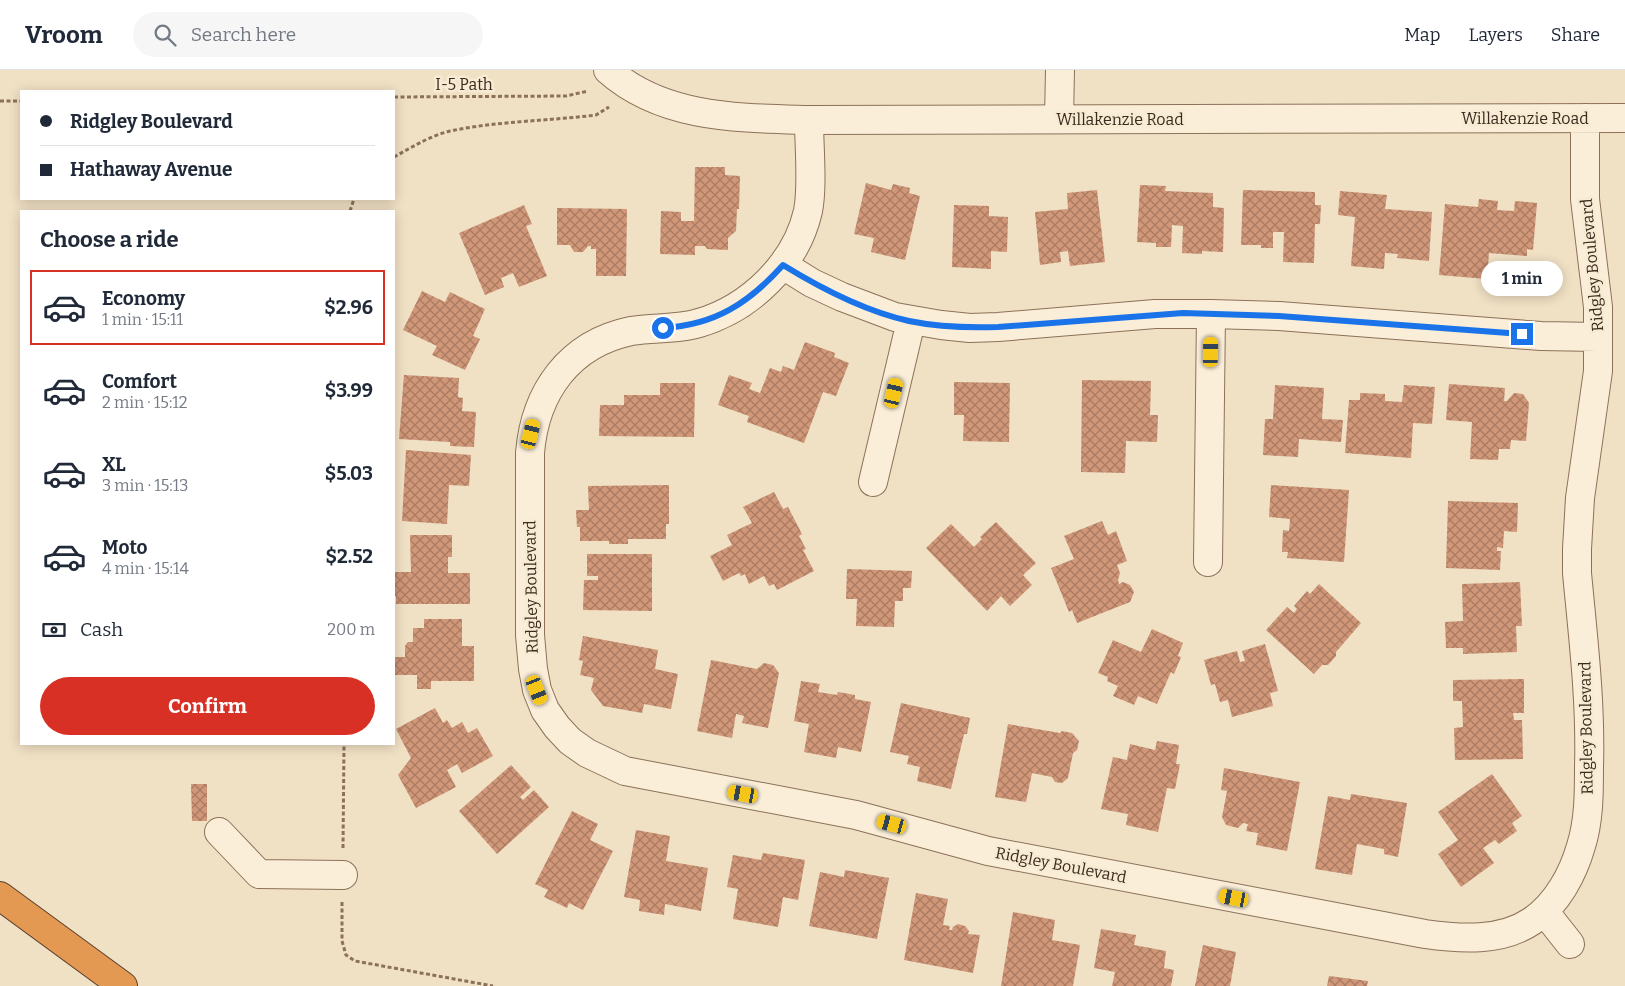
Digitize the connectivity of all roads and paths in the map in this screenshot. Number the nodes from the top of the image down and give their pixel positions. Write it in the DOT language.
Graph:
graph roads {
  1 [pos="1060,70"];
  2 [pos="623,81"];
  3 [pos="395,97"];
  4 [pos="0,101"];
  5 [pos="20,101"];
  6 [pos="1585,118"];
  7 [pos="1625,118"];
  8 [pos="1059,119"];
  9 [pos="809,120"];
  10 [pos="395,156"];
  11 [pos="783,265"];
  12 [pos="1211,314"];
  13 [pos="911,321"];
  14 [pos="1598,338"];
  15 [pos="873,482"];
  16 [pos="1208,562"];
  17 [pos="344,745"];
  18 [pos="219,832"];
  19 [pos="342,875"];
  20 [pos="0,896"];
  21 [pos="1544,910"];
  22 [pos="1570,944"];
  23 [pos="123,986"];
  24 [pos="492,986"];
  1 -- 8 [label="street"];
  2 -- 3 [label="path, I-5 Path"];
  2 -- 9 [label="street, Willakenzie Road"];
  2 -- 10 [label="path"];
  4 -- 5 [label="path"];
  6 -- 7 [label="street, Willakenzie Road"];
  6 -- 8 [label="street, Willakenzie Road"];
  6 -- 14 [label="street, Ridgley Boulevard"];
  8 -- 9 [label="street, Willakenzie Road"];
  9 -- 11 [label="street, Ridgley Boulevard"];
  11 -- 13 [label="street"];
  11 -- 21 [label="street, Ridgley Boulevard"];
  12 -- 13 [label="street"];
  12 -- 14 [label="street"];
  12 -- 16 [label="street"];
  13 -- 15 [label="street"];
  14 -- 21 [label="street, Ridgley Boulevard"];
  17 -- 19 [label="path"];
  18 -- 19 [label="street"];
  19 -- 24 [label="path"];
  20 -- 23 [label="highway"];
  21 -- 22 [label="street"];
}
